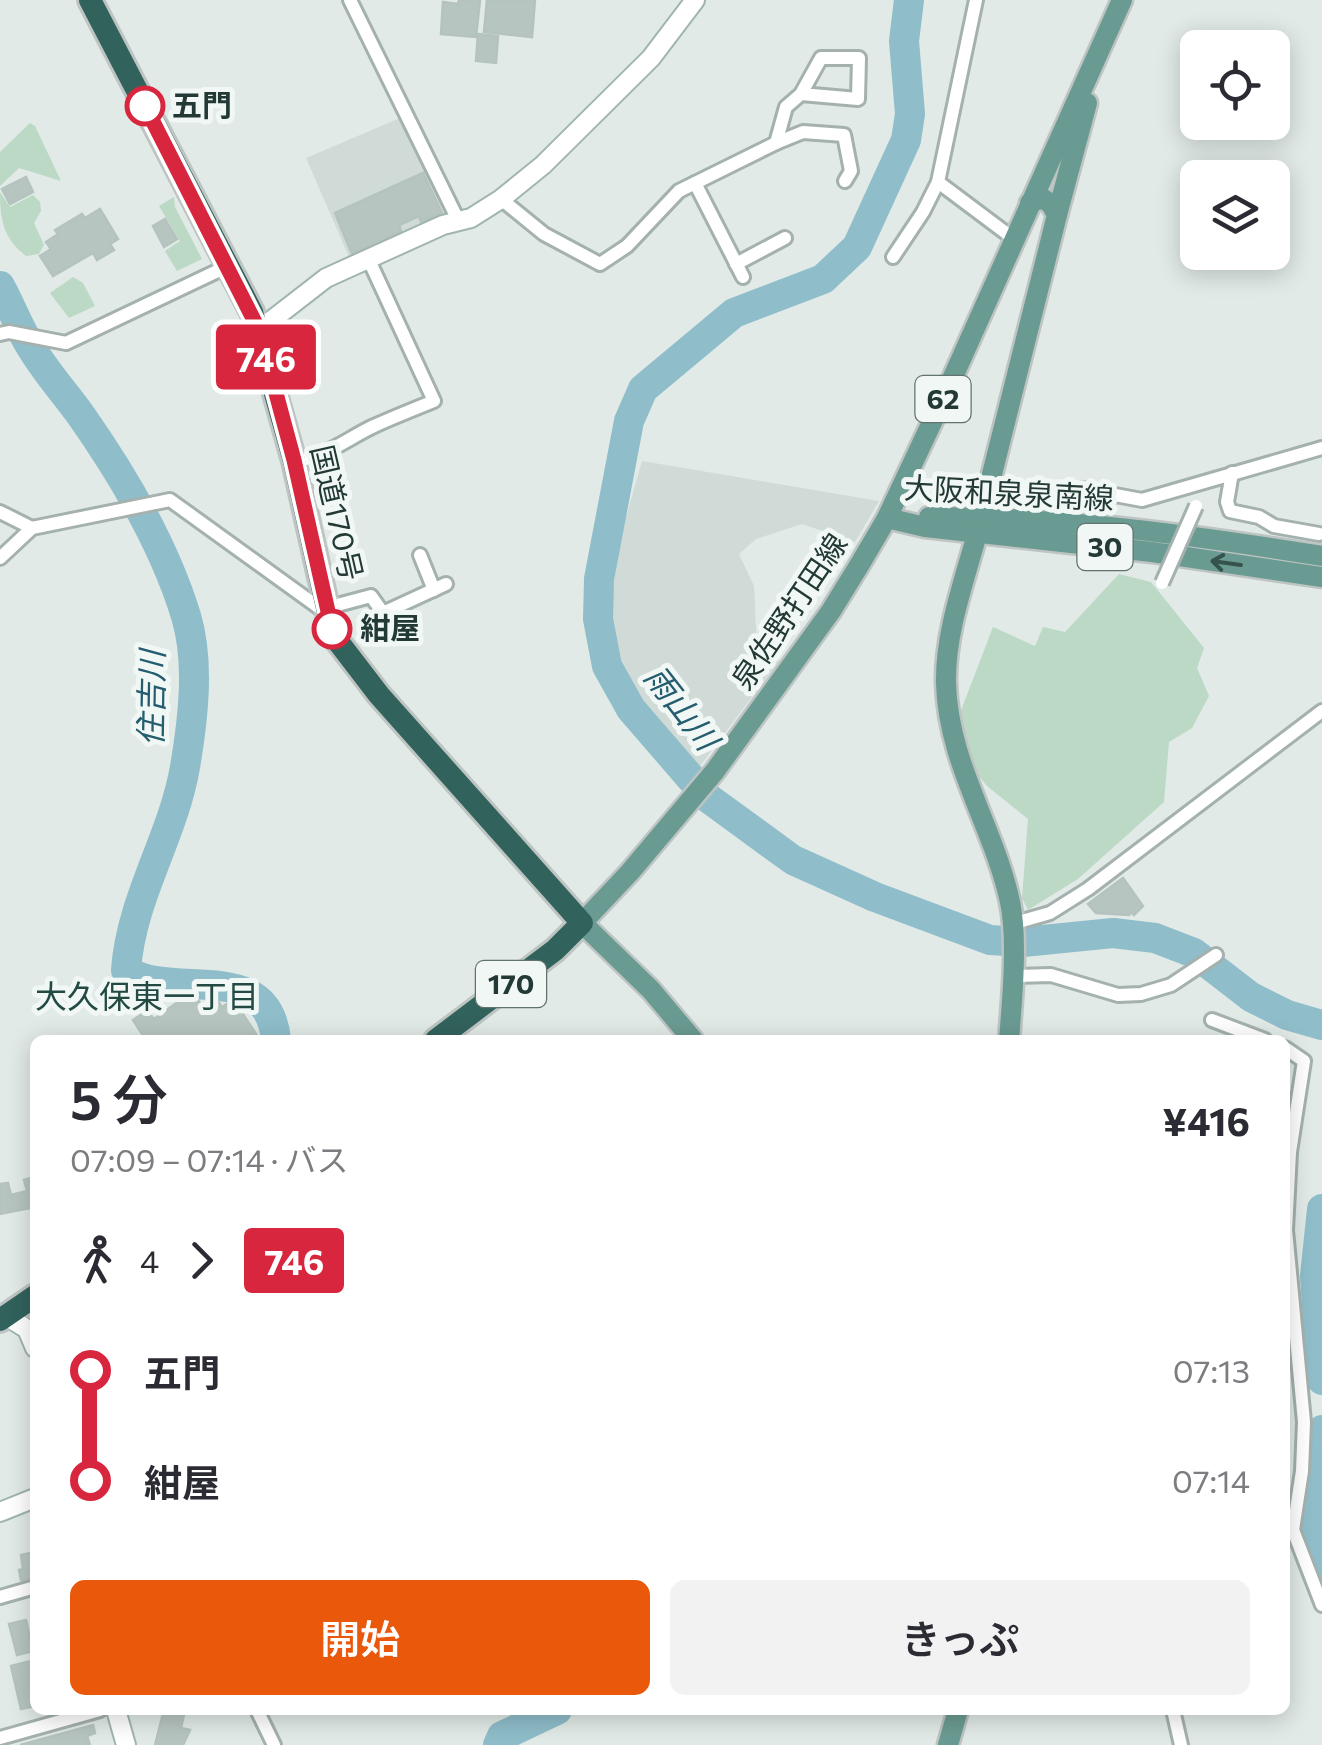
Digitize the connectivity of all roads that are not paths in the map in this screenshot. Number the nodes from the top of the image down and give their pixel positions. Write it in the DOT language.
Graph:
graph roads {
  1 [pos="90,0"];
  2 [pos="350,0"];
  3 [pos="694,0"];
  4 [pos="976,0"];
  5 [pos="1122,0"];
  6 [pos="1106,38"];
  7 [pos="801,94"];
  8 [pos="776,143"];
  9 [pos="845,181"];
  10 [pos="938,182"];
  11 [pos="695,183"];
  12 [pos="502,199"];
  13 [pos="1030,202"];
  14 [pos="1057,215"];
  15 [pos="459,222"];
  16 [pos="785,238"];
  17 [pos="1014,238"];
  18 [pos="893,257"];
  19 [pos="368,258"];
  20 [pos="228,266"];
  21 [pos="259,330"];
  22 [pos="5,333"];
  23 [pos="1322,448"];
  24 [pos="294,460"];
  25 [pos="1232,473"];
  26 [pos="1193,485"];
  27 [pos="0,512"];
  28 [pos="888,518"];
  29 [pos="1064,523"];
  30 [pos="979,526"];
  31 [pos="32,528"];
  32 [pos="1319,534"];
  33 [pos="420,555"];
  34 [pos="1322,556"];
  35 [pos="0,558"];
  36 [pos="1322,576"];
  37 [pos="1162,582"];
  38 [pos="327,611"];
  39 [pos="1322,711"];
  40 [pos="582,923"];
  41 [pos="1012,929"];
  42 [pos="1216,956"];
  43 [pos="1012,967"];
  44 [pos="1212,1020"];
  45 [pos="443,1035"];
  46 [pos="690,1035"];
  47 [pos="1009,1035"];
  48 [pos="1244,1035"];
  49 [pos="1290,1051"];
  50 [pos="1290,1135"];
  51 [pos="30,1299"];
  52 [pos="2,1316"];
  53 [pos="30,1336"];
  54 [pos="1290,1341"];
  55 [pos="30,1500"];
  56 [pos="0,1512"];
  57 [pos="1290,1522"];
  58 [pos="1290,1528"];
  59 [pos="30,1588"];
  60 [pos="0,1596"];
  61 [pos="1322,1605"];
  62 [pos="82,1715"];
  63 [pos="117,1715"];
  64 [pos="260,1715"];
  65 [pos="957,1715"];
  66 [pos="1174,1715"];
  67 [pos="0,1738"];
  68 [pos="126,1745"];
  69 [pos="274,1745"];
  70 [pos="948,1745"];
  71 [pos="1181,1745"];
  1 -- 20 [label="highway, 国道170号"];
  2 -- 15 [label="street"];
  3 -- 12 [label="street"];
  4 -- 10 [label="street"];
  5 -- 6 [label="main road, 泉佐野打田線 / 62"];
  6 -- 13 [label="main road, 泉佐野打田線 / 62"];
  6 -- 14 [label="main road, 62"];
  7 -- 7 [label="street"];
  7 -- 8 [label="street"];
  8 -- 9 [label="street"];
  8 -- 11 [label="street"];
  10 -- 17 [label="street"];
  10 -- 18 [label="street"];
  11 -- 12 [label="street"];
  11 -- 16 [label="street"];
  12 -- 15 [label="street"];
  13 -- 14 [label="main road"];
  13 -- 17 [label="main road, 泉佐野打田線 / 62"];
  14 -- 30 [label="main road, 62"];
  15 -- 19 [label="street"];
  17 -- 28 [label="main road, 泉佐野打田線 / 62"];
  19 -- 21 [label="street"];
  19 -- 24 [label="street"];
  20 -- 21 [label="highway, 国道170号"];
  20 -- 22 [label="street"];
  21 -- 24 [label="highway, 国道170号"];
  23 -- 25 [label="street"];
  24 -- 38 [label="highway, 国道170号"];
  25 -- 26 [label="street"];
  25 -- 32 [label="street"];
  26 -- 29 [label="street"];
  26 -- 37 [label="street, bridge"];
  27 -- 31 [label="street"];
  28 -- 30 [label="main road, 大阪和泉泉南線 / 30"];
  28 -- 40 [label="main road, 泉佐野打田線 / 62"];
  29 -- 30 [label="main road, 大阪和泉泉南線 / 30"];
  29 -- 34 [label="main road, 大阪和泉泉南線 / 30"];
  36 -- 30 [label="main road, 大阪和泉泉南線 / 30, one-way"];
  30 -- 41 [label="main road, 62"];
  31 -- 35 [label="street"];
  31 -- 38 [label="street"];
  33 -- 38 [label="street"];
  38 -- 40 [label="highway, 国道170号"];
  39 -- 41 [label="street"];
  40 -- 45 [label="highway, 170"];
  40 -- 46 [label="main road"];
  41 -- 43 [label="main road, 62"];
  42 -- 43 [label="street"];
  43 -- 47 [label="main road, 62"];
  44 -- 48 [label="street"];
  49 -- 50 [label="street"];
  51 -- 52 [label="highway"];
  52 -- 53 [label="street"];
  54 -- 57 [label="street"];
  55 -- 56 [label="street"];
  58 -- 61 [label="street"];
  59 -- 60 [label="street"];
  62 -- 67 [label="street"];
  63 -- 68 [label="street"];
  64 -- 69 [label="street"];
  65 -- 70 [label="main road"];
  66 -- 71 [label="street"];
}
